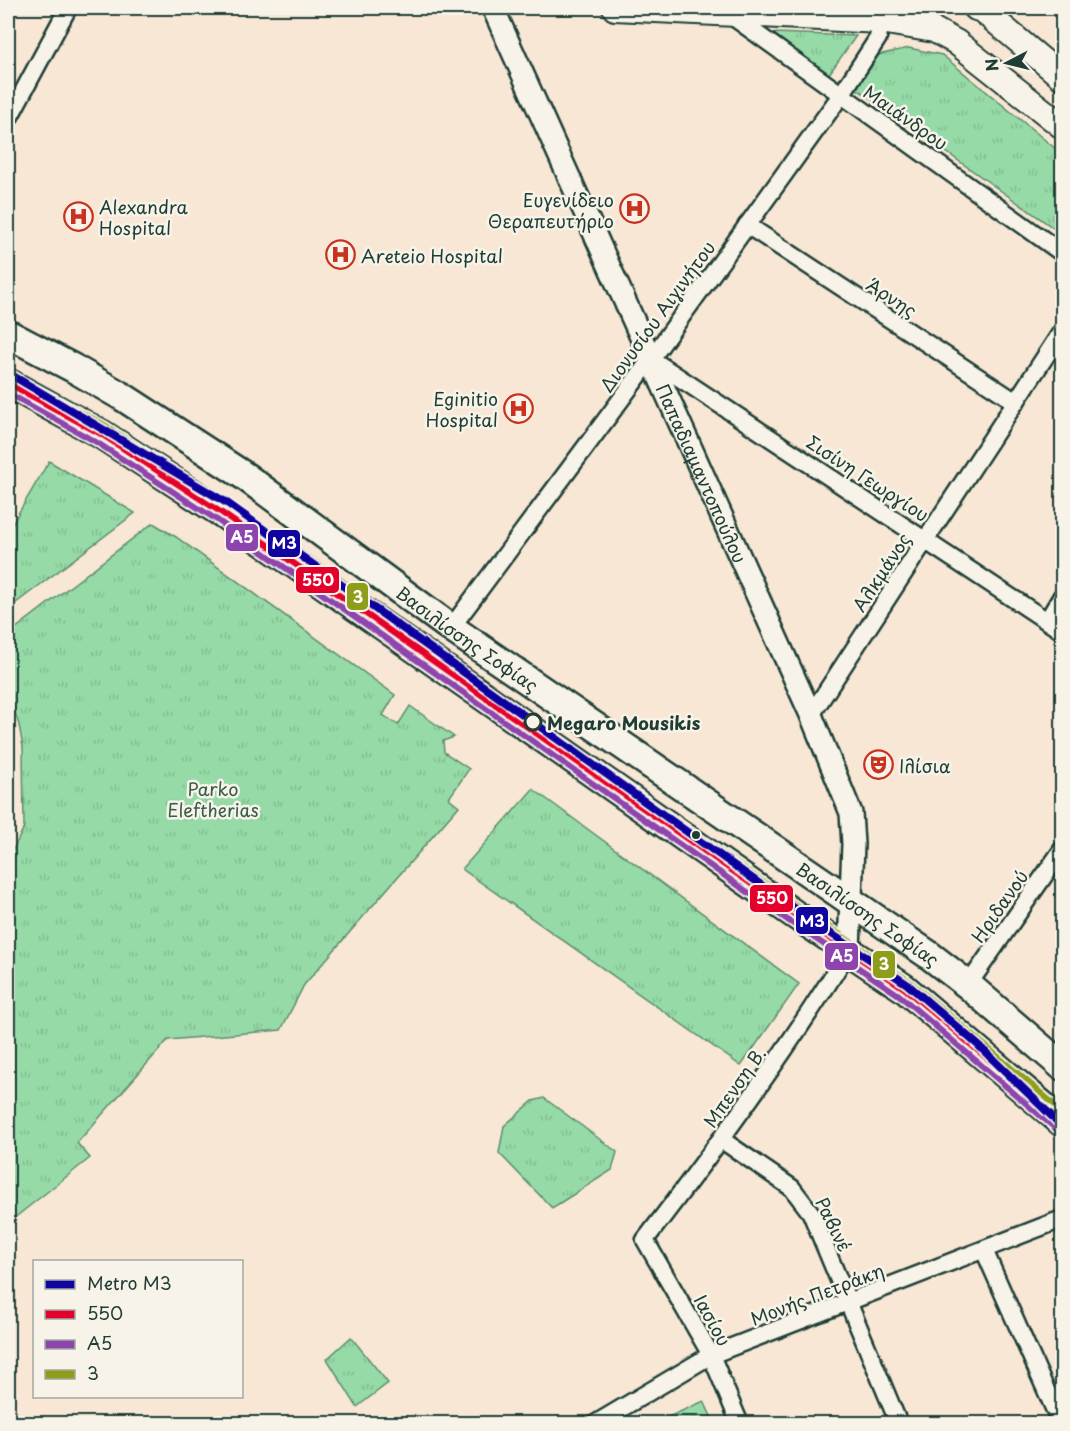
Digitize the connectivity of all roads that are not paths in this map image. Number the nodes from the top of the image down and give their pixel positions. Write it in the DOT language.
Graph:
graph roads {
  1 [pos="68,8"];
  2 [pos="493,8"];
  3 [pos="615,8"];
  4 [pos="979,8"];
  5 [pos="727,13"];
  6 [pos="882,14"];
  7 [pos="1062,77"];
  8 [pos="841,95"];
  9 [pos="8,120"];
  10 [pos="1062,126"];
  11 [pos="747,225"];
  12 [pos="1062,253"];
  13 [pos="1062,331"];
  14 [pos="8,334"];
  15 [pos="651,359"];
  16 [pos="8,383"];
  17 [pos="1016,402"];
  18 [pos="926,539"];
  19 [pos="1062,596"];
  20 [pos="1047,621"];
  21 [pos="451,628"];
  22 [pos="1062,631"];
  23 [pos="811,714"];
  24 [pos="1062,850"];
  25 [pos="852,902"];
  26 [pos="849,950"];
  27 [pos="968,985"];
  28 [pos="1062,1066"];
  29 [pos="1062,1122"];
  30 [pos="722,1140"];
  31 [pos="1062,1219"];
  32 [pos="645,1240"];
  33 [pos="984,1250"];
  34 [pos="848,1303"];
  35 [pos="711,1355"];
  36 [pos="595,1424"];
  37 [pos="740,1424"];
  38 [pos="899,1424"];
  39 [pos="1061,1424"];
  1 -- 9 [label="street"];
  2 -- 15 [label="street, Παπαδιαμαντοπούλου"];
  3 -- 5 [label="main road"];
  4 -- 7 [label="main road"];
  5 -- 6 [label="main road"];
  5 -- 8 [label="street, Μαιάνδρου"];
  6 -- 8 [label="street, Διονυσίου Αιγινήτου"];
  6 -- 10 [label="main road"];
  8 -- 11 [label="street, Διονυσίου Αιγινήτου"];
  8 -- 12 [label="street, Μαιάνδρου"];
  11 -- 15 [label="street, Διονυσίου Αιγινήτου"];
  11 -- 17 [label="street, Άρνης"];
  13 -- 17 [label="street, Αλκμάνος"];
  14 -- 21 [label="main road, Βασιλίσσης Σοφίας"];
  15 -- 18 [label="street, Σισίνη Γεωργίου"];
  15 -- 21 [label="street, Διονυσίου Αιγινήτου"];
  15 -- 23 [label="street, Παπαδιαμαντοπούλου"];
  16 -- 26 [label="main road"];
  17 -- 18 [label="street, Αλκμάνος"];
  18 -- 20 [label="street, Σισίνη Γεωργίου"];
  18 -- 23 [label="street, Αλκμάνος"];
  19 -- 20 [label="street"];
  20 -- 22 [label="street, Σισίνη Γεωργίου"];
  21 -- 25 [label="main road, Βασιλίσσης Σοφίας"];
  23 -- 25 [label="street, Παπαδιαμαντοπούλου"];
  24 -- 27 [label="street, Ηριδανού"];
  25 -- 26 [label="street, Παπαδιαμαντοπούλου"];
  25 -- 27 [label="main road, Βασιλίσσης Σοφίας"];
  26 -- 29 [label="main road"];
  26 -- 30 [label="street, Μπενση Β."];
  27 -- 28 [label="main road, Βασιλίσσης Σοφίας"];
  30 -- 32 [label="street, Μπενση Β."];
  30 -- 34 [label="street, Ραβινέ"];
  31 -- 33 [label="street, Μονής Πετράκη"];
  32 -- 35 [label="street, Ιασίου"];
  33 -- 34 [label="street, Μονής Πετράκη"];
  33 -- 39 [label="street"];
  34 -- 35 [label="street, Μονής Πετράκη"];
  34 -- 38 [label="street, Ραβινέ"];
  35 -- 36 [label="street, Μονής Πετράκη"];
  35 -- 37 [label="street, Ιασίου"];
}
